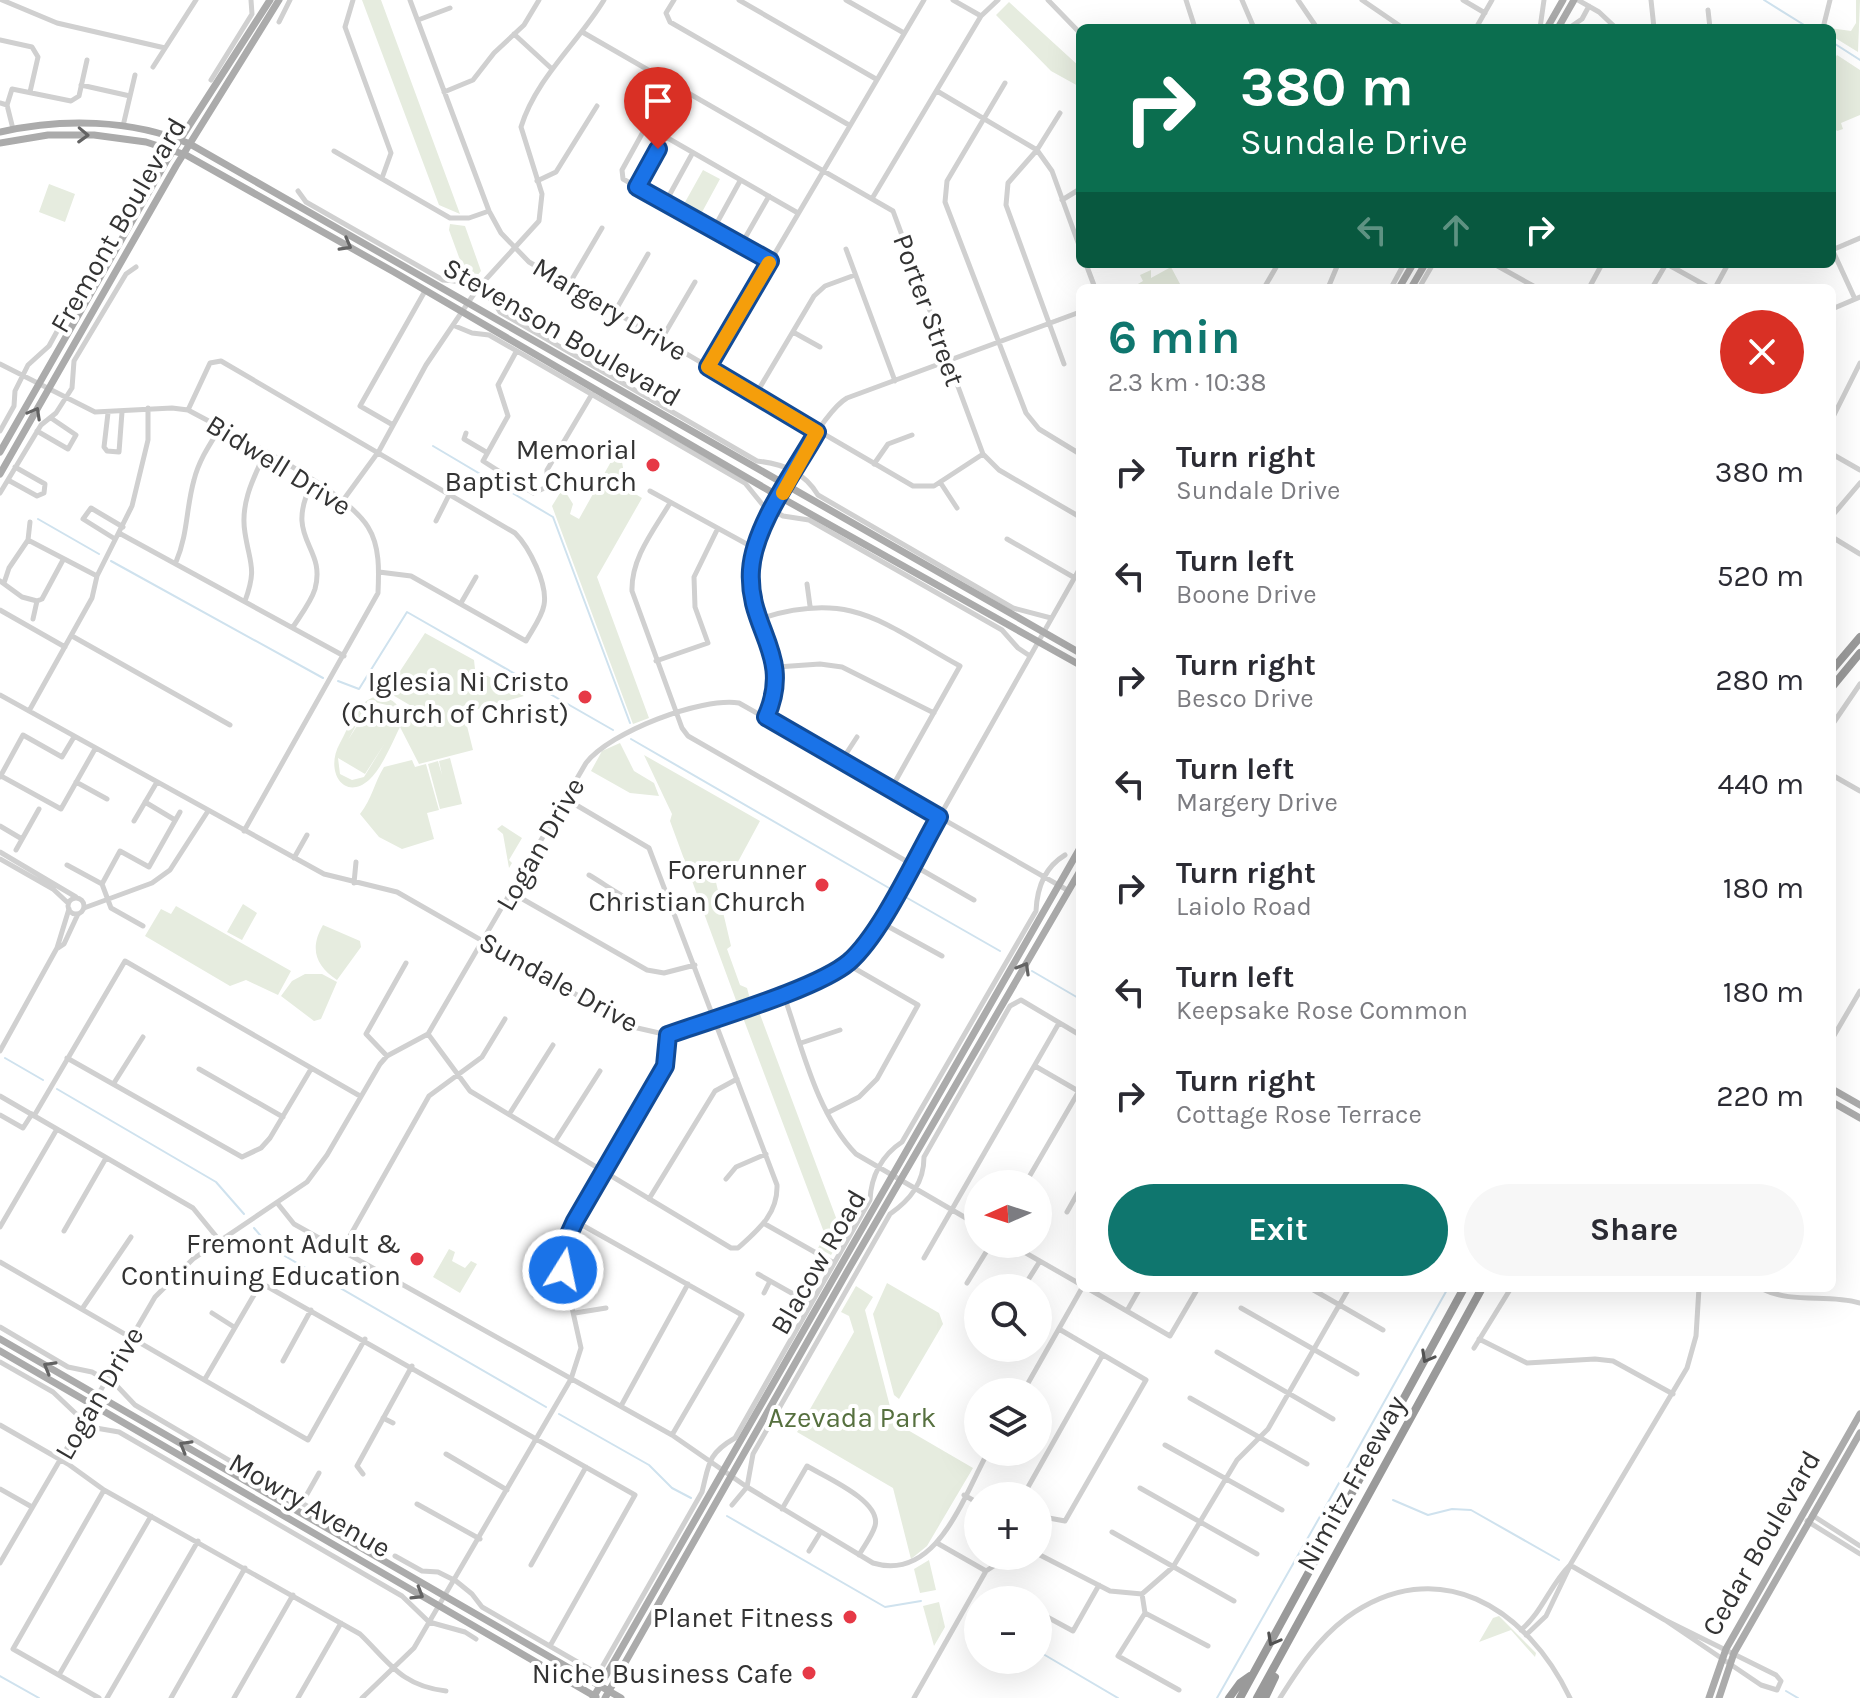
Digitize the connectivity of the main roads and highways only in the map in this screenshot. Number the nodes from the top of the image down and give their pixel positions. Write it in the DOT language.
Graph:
graph roads {
  1 [pos="270,0"];
  2 [pos="279,0"];
  3 [pos="1563,0"];
  4 [pos="1576,0"];
  5 [pos="1549,24"];
  6 [pos="1561,24"];
  7 [pos="0,132"];
  8 [pos="180,140"];
  9 [pos="0,143"];
  10 [pos="190,144"];
  11 [pos="173,150"];
  12 [pos="184,154"];
  13 [pos="466,308"];
  14 [pos="0,452"];
  15 [pos="0,474"];
  16 [pos="1860,630"];
  17 [pos="1860,637"];
  18 [pos="1076,651"];
  19 [pos="1860,653"];
  20 [pos="1836,657"];
  21 [pos="1076,663"];
  22 [pos="1836,665"];
  23 [pos="1836,682"];
  24 [pos="1076,855"];
  25 [pos="1076,878"];
  26 [pos="1836,1091"];
  27 [pos="1836,1104"];
  28 [pos="1860,1105"];
  29 [pos="1860,1118"];
  30 [pos="1462,1292"];
  31 [pos="1480,1292"];
  32 [pos="0,1339"];
  33 [pos="0,1351"];
  34 [pos="1860,1414"];
  35 [pos="1860,1433"];
  36 [pos="1310,1604"];
  37 [pos="1254,1673"];
  38 [pos="617,1678"];
  39 [pos="577,1686"];
  40 [pos="600,1686"];
  41 [pos="607,1695"];
  42 [pos="595,1697"];
  43 [pos="583,1698"];
  44 [pos="622,1698"];
  45 [pos="1229,1698"];
  46 [pos="1240,1698"];
  47 [pos="1257,1698"];
  48 [pos="1265,1698"];
  49 [pos="1709,1698"];
  50 [pos="1719,1698"];
  1 -- 8 [label="main road, Fremont Boulevard"];
  2 -- 10 [label="main road, Fremont Boulevard"];
  3 -- 5 [label="main road"];
  4 -- 6 [label="main road"];
  7 -- 8 [label="main road, Stevenson Boulevard"];
  8 -- 10 [label="main road, Stevenson Boulevard"];
  8 -- 11 [label="main road, Fremont Boulevard"];
  9 -- 11 [label="main road, Stevenson Boulevard, one-way"];
  10 -- 12 [label="main road, Fremont Boulevard"];
  10 -- 13 [label="main road, Stevenson Boulevard"];
  11 -- 12 [label="main road, Stevenson Boulevard"];
  11 -- 14 [label="main road, Fremont Boulevard"];
  12 -- 13 [label="main road, Stevenson Boulevard, one-way"];
  15 -- 12 [label="main road, Fremont Boulevard, one-way"];
  13 -- 18 [label="main road, Stevenson Boulevard"];
  13 -- 21 [label="main road, Stevenson Boulevard"];
  16 -- 20 [label="highway"];
  17 -- 22 [label="highway"];
  19 -- 23 [label="highway"];
  24 -- 40 [label="main road, Blacow Road"];
  38 -- 25 [label="main road, Blacow Road, one-way"];
  26 -- 28 [label="main road"];
  27 -- 29 [label="main road"];
  30 -- 37 [label="highway, Nimitz Freeway, one-way"];
  31 -- 36 [label="highway, Nimitz Freeway"];
  40 -- 32 [label="main road, Mowry Avenue, one-way"];
  33 -- 39 [label="main road, Mowry Avenue, one-way"];
  34 -- 49 [label="main road, Cedar Boulevard"];
  35 -- 50 [label="main road, Cedar Boulevard"];
  36 -- 47 [label="highway, Nimitz Freeway"];
  36 -- 48 [label="highway"];
  37 -- 45 [label="highway"];
  37 -- 46 [label="highway, Nimitz Freeway"];
  38 -- 41 [label="main road, Blacow Road"];
  38 -- 44 [label="main road"];
  39 -- 42 [label="main road, Mowry Avenue"];
  39 -- 43 [label="main road"];
  40 -- 41 [label="main road, Mowry Avenue"];
  40 -- 42 [label="main road, Blacow Road"];
  41 -- 44 [label="main road, Mowry Avenue"];
}
